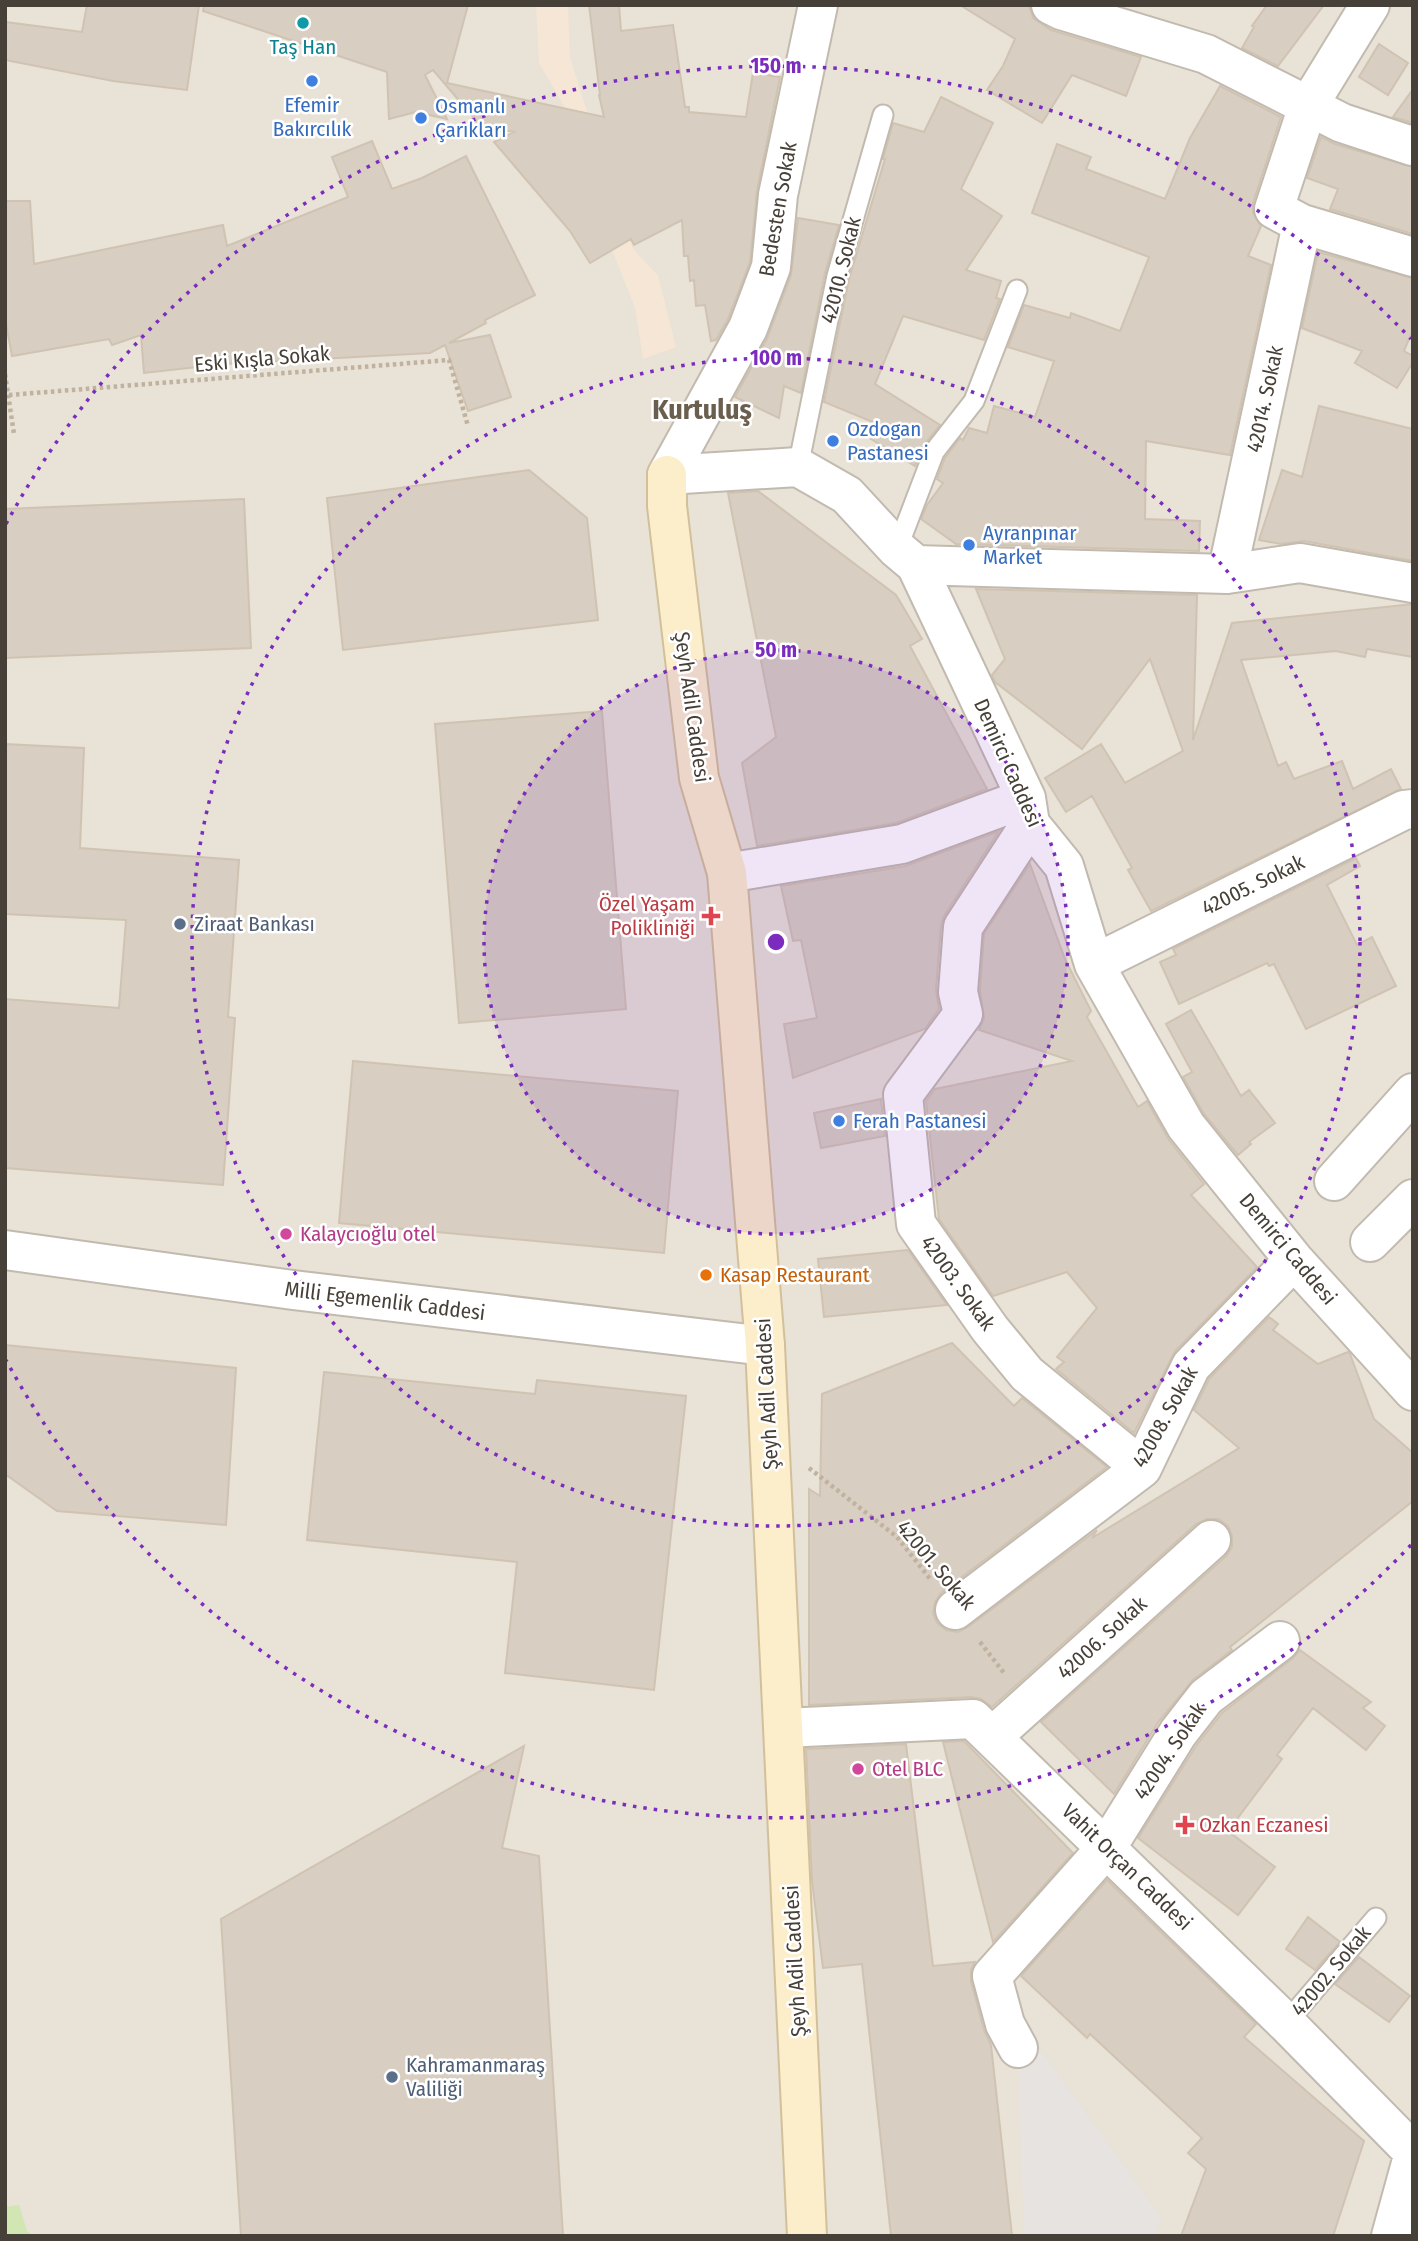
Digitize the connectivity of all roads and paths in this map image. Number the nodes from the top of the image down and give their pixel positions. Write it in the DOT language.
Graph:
graph roads {
  1 [pos="818,5"];
  2 [pos="1051,5"];
  3 [pos="1370,5"];
  4 [pos="1382,5"];
  5 [pos="1393,5"];
  6 [pos="1308,106"];
  7 [pos="883,115"];
  8 [pos="1412,146"];
  9 [pos="1288,216"];
  10 [pos="1413,257"];
  11 [pos="1017,290"];
  12 [pos="5,374"];
  13 [pos="9,396"];
  14 [pos="468,426"];
  15 [pos="14,434"];
  16 [pos="798,467"];
  17 [pos="667,475"];
  18 [pos="907,557"];
  19 [pos="1227,574"];
  20 [pos="1413,583"];
  21 [pos="1028,811"];
  22 [pos="1410,820"];
  23 [pos="727,873"];
  24 [pos="1094,964"];
  25 [pos="1413,1093"];
  26 [pos="1334,1181"];
  27 [pos="1413,1199"];
  28 [pos="1370,1242"];
  29 [pos="5,1250"];
  30 [pos="1294,1260"];
  31 [pos="765,1346"];
  32 [pos="1413,1391"];
  33 [pos="770,1437"];
  34 [pos="1142,1468"];
  35 [pos="1211,1540"];
  36 [pos="955,1610"];
  37 [pos="1280,1641"];
  38 [pos="1028,1704"];
  39 [pos="784,1728"];
  40 [pos="993,1736"];
  41 [pos="1107,1847"];
  42 [pos="1376,1918"];
  43 [pos="1286,2023"];
  44 [pos="1018,2049"];
  45 [pos="1413,2154"];
  46 [pos="807,2236"];
  47 [pos="1391,2236"];
  1 -- 17 [label="street, Bedesten Sokak"];
  2 -- 6 [label="street"];
  3 -- 6 [label="street, 42014. Sokak"];
  4 -- 5 [label="street"];
  6 -- 8 [label="street"];
  6 -- 9 [label="street, 42014. Sokak"];
  7 -- 16 [label="lane, 42010. Sokak"];
  9 -- 10 [label="street"];
  9 -- 19 [label="street, 42014. Sokak"];
  11 -- 18 [label="lane"];
  12 -- 13 [label="path"];
  13 -- 14 [label="path, Eski Kışla Sokak"];
  13 -- 15 [label="path"];
  16 -- 17 [label="street"];
  16 -- 18 [label="street, Demirci Caddesi"];
  17 -- 23 [label="main road, Şeyh Adil Caddesi"];
  18 -- 19 [label="street"];
  18 -- 21 [label="street, Demirci Caddesi"];
  19 -- 20 [label="street"];
  21 -- 23 [label="street"];
  21 -- 24 [label="street, Demirci Caddesi"];
  21 -- 34 [label="street, 42003. Sokak"];
  22 -- 24 [label="street, 42005. Sokak"];
  23 -- 31 [label="main road, Şeyh Adil Caddesi"];
  24 -- 30 [label="street, Demirci Caddesi"];
  25 -- 26 [label="street"];
  27 -- 28 [label="street"];
  29 -- 31 [label="street, Milli Egemenlik Caddesi"];
  30 -- 32 [label="street, Demirci Caddesi"];
  30 -- 34 [label="street, 42008. Sokak"];
  31 -- 33 [label="main road, Şeyh Adil Caddesi"];
  33 -- 36 [label="path, 42001. Sokak"];
  33 -- 39 [label="main road, Şeyh Adil Caddesi"];
  34 -- 36 [label="street, 42008. Sokak"];
  35 -- 38 [label="street, 42006. Sokak"];
  36 -- 38 [label="path, 42001. Sokak"];
  37 -- 41 [label="street, 42004. Sokak"];
  38 -- 40 [label="street, 42006. Sokak"];
  39 -- 40 [label="street, Vahit Orçan Caddesi"];
  39 -- 46 [label="main road, Şeyh Adil Caddesi"];
  40 -- 41 [label="street, Vahit Orçan Caddesi"];
  41 -- 43 [label="street, Vahit Orçan Caddesi"];
  41 -- 44 [label="street, 42004. Sokak"];
  42 -- 43 [label="lane, 42002. Sokak"];
  43 -- 45 [label="street, Vahit Orçan Caddesi"];
  45 -- 47 [label="street"];
}
